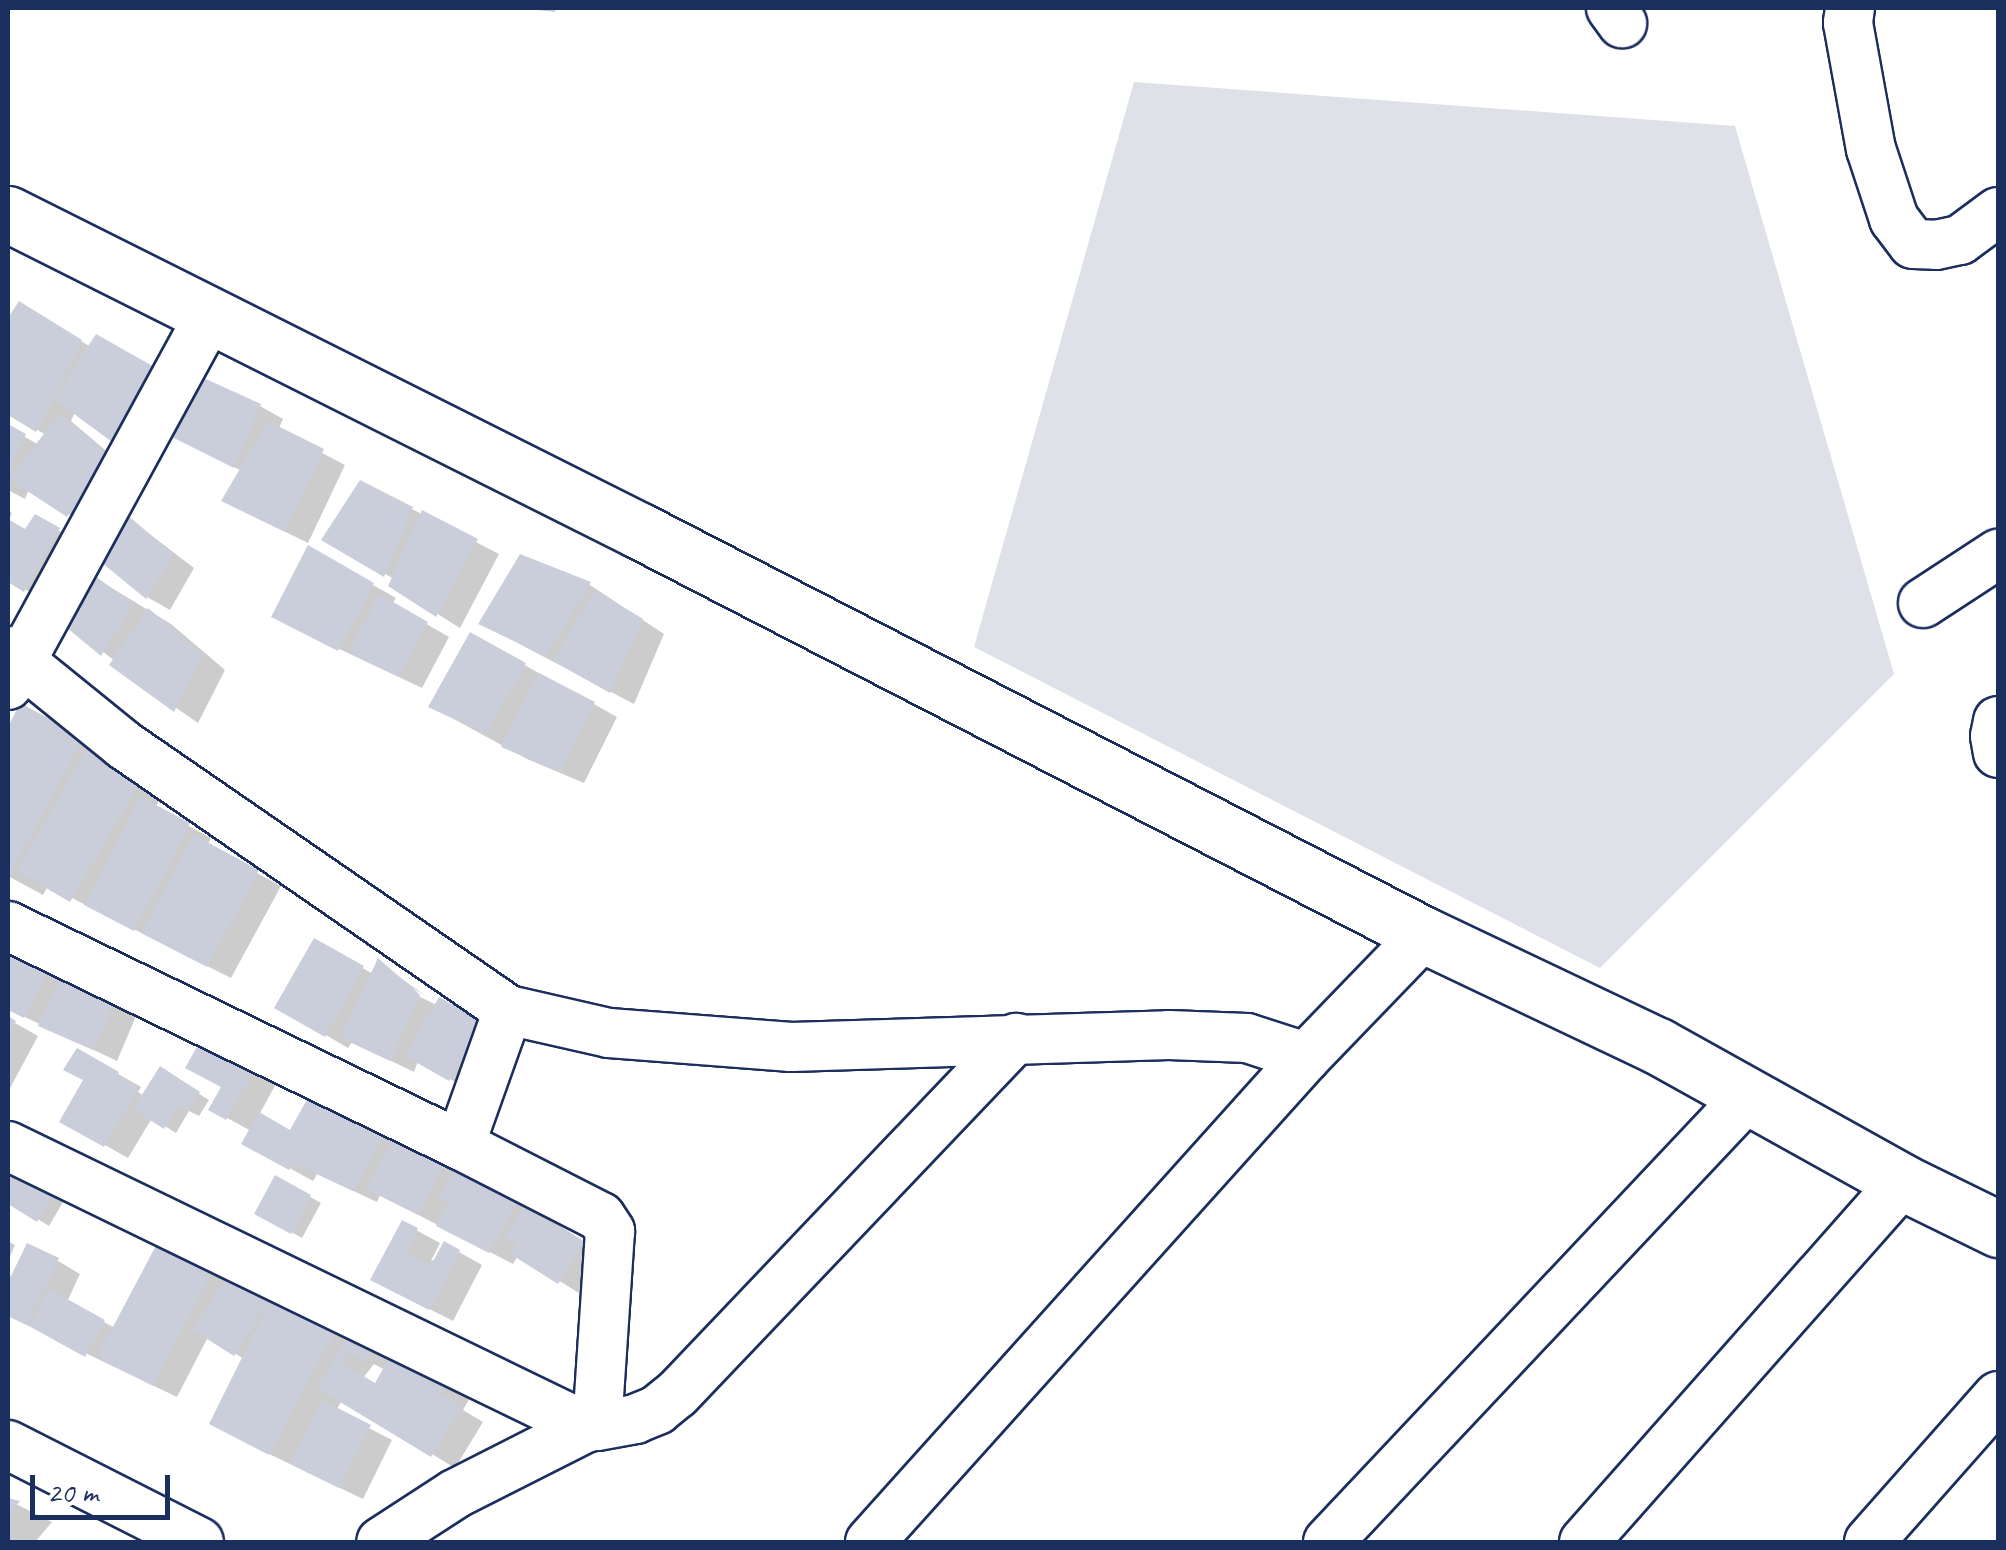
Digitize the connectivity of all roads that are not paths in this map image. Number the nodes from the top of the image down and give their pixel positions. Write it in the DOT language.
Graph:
graph roads {
  1 [pos="1850,8"];
  2 [pos="1998,212"];
  3 [pos="8,214"];
  4 [pos="208,318"];
  5 [pos="1998,554"];
  6 [pos="1923,603"];
  7 [pos="12,665"];
  8 [pos="1998,721"];
  9 [pos="1998,754"];
  10 [pos="8,926"];
  11 [pos="1424,934"];
  12 [pos="508,1010"];
  13 [pos="1016,1038"];
  14 [pos="1306,1056"];
  15 [pos="1750,1094"];
  16 [pos="460,1145"];
  17 [pos="8,1146"];
  18 [pos="1902,1182"];
  19 [pos="1998,1229"];
  20 [pos="1998,1396"];
  21 [pos="592,1427"];
  22 [pos="8,1445"];
  23 [pos="199,1542"];
  24 [pos="381,1542"];
  25 [pos="870,1542"];
  26 [pos="1328,1542"];
  27 [pos="1584,1542"];
  28 [pos="1869,1542"];
  1 -- 2 [label="street"];
  3 -- 4 [label="main road"];
  4 -- 7 [label="street"];
  4 -- 11 [label="main road"];
  5 -- 6 [label="street"];
  7 -- 12 [label="street"];
  8 -- 9 [label="street"];
  10 -- 16 [label="street"];
  11 -- 14 [label="street"];
  11 -- 15 [label="main road"];
  12 -- 13 [label="street"];
  12 -- 16 [label="street"];
  13 -- 14 [label="street"];
  13 -- 21 [label="street"];
  14 -- 25 [label="street"];
  15 -- 18 [label="main road"];
  15 -- 26 [label="street"];
  16 -- 21 [label="street"];
  17 -- 21 [label="street"];
  18 -- 19 [label="main road"];
  18 -- 27 [label="street"];
  20 -- 28 [label="street"];
  21 -- 24 [label="street"];
  22 -- 23 [label="street"];
}
